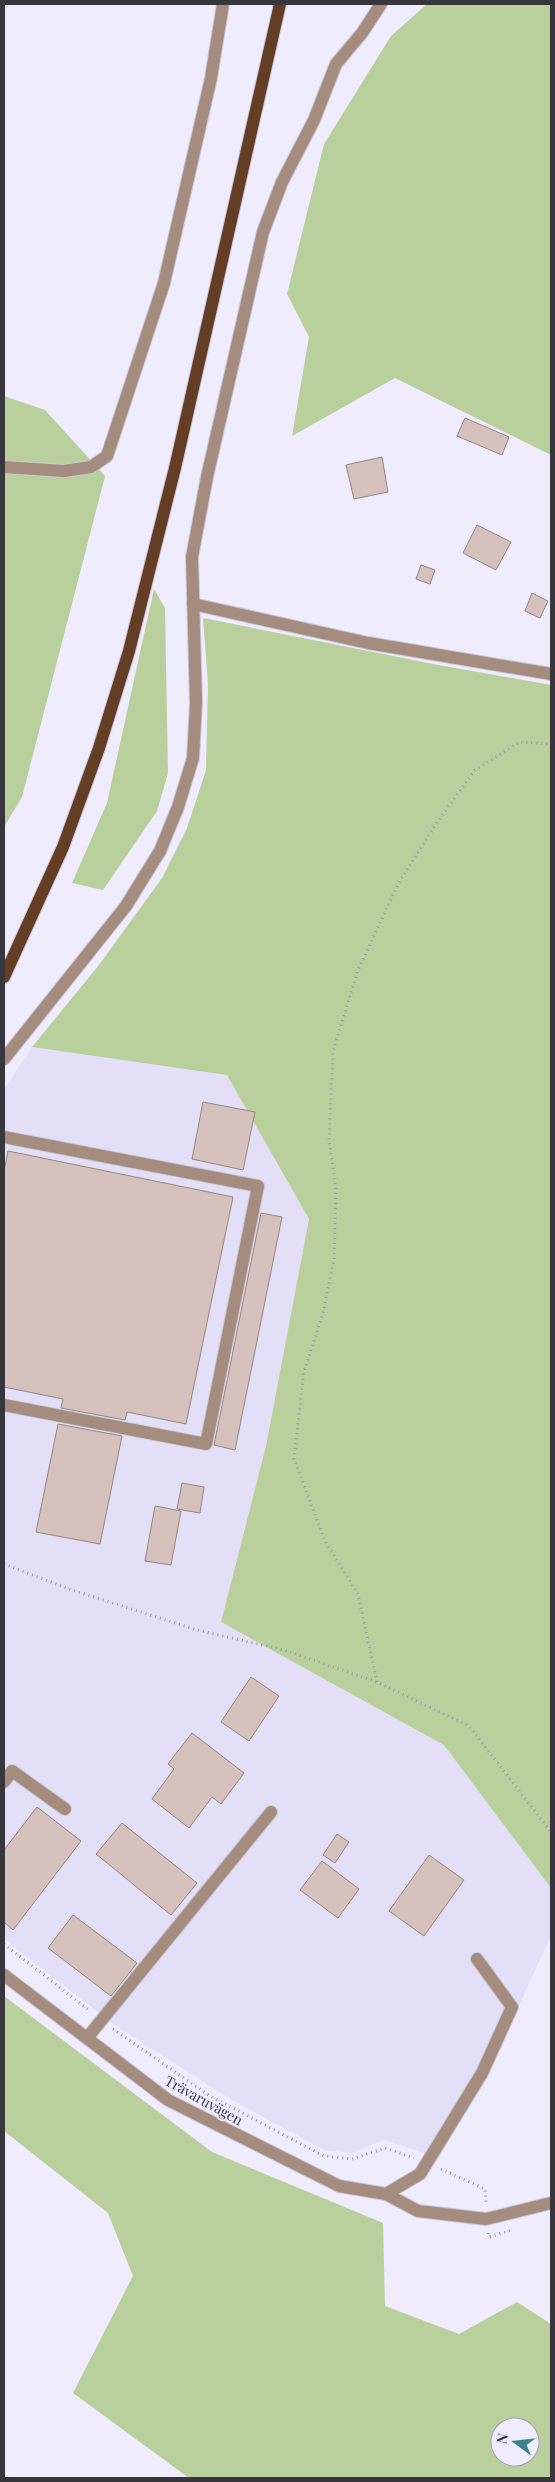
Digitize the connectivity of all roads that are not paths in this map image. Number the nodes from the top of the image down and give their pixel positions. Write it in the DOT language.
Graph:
graph roads {
  1 [pos="223,4"];
  2 [pos="280,4"];
  3 [pos="381,4"];
  4 [pos="4,467"];
  5 [pos="193,604"];
  6 [pos="551,674"];
  7 [pos="4,977"];
  8 [pos="4,1059"];
  9 [pos="4,1136"];
  10 [pos="4,1405"];
  11 [pos="4,1782"];
  12 [pos="65,1809"];
  13 [pos="272,1812"];
  14 [pos="477,1960"];
  15 [pos="4,1975"];
  16 [pos="87,2038"];
  17 [pos="386,2194"];
  18 [pos="551,2203"];
  1 -- 4 [label="street"];
  2 -- 7 [label="main road"];
  3 -- 5 [label="street"];
  5 -- 6 [label="street"];
  5 -- 8 [label="street"];
  9 -- 10 [label="street"];
  11 -- 12 [label="street"];
  13 -- 16 [label="street"];
  14 -- 17 [label="street"];
  15 -- 16 [label="street, Trävaruvägen"];
  16 -- 17 [label="street, Trävaruvägen"];
  17 -- 18 [label="street, Trävaruvägen"];
}
